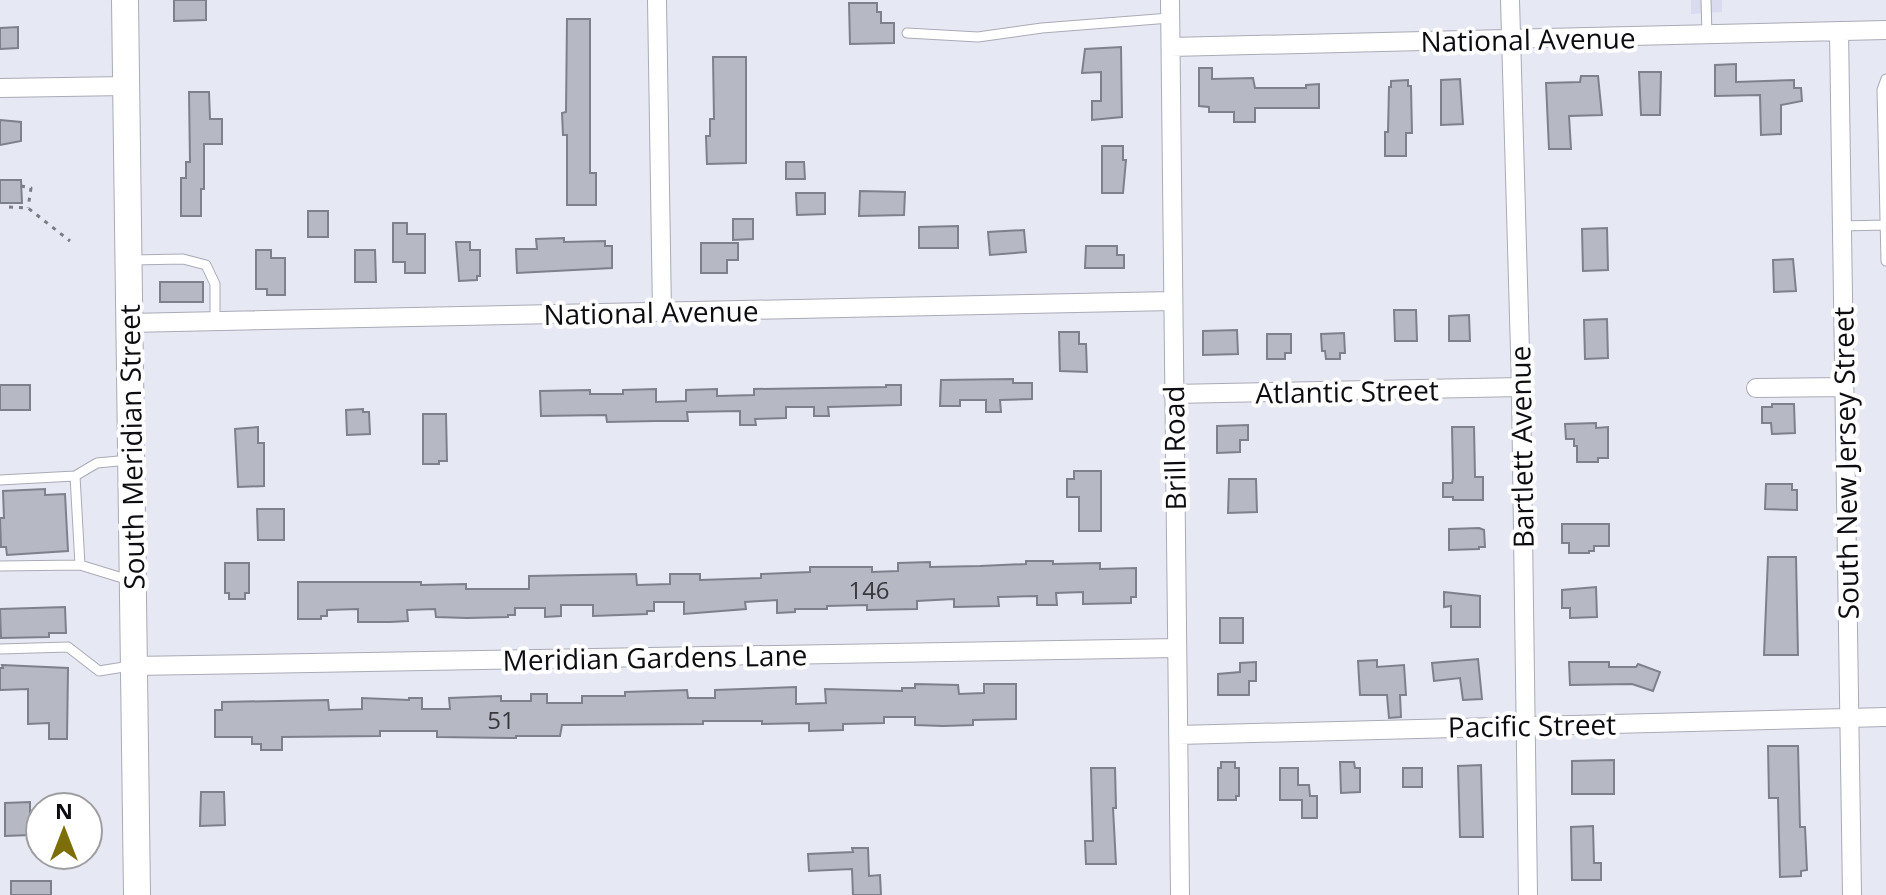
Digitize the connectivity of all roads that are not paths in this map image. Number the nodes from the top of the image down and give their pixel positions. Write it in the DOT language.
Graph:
graph roads {
  1 [pos="125,0"];
  2 [pos="657,0"];
  3 [pos="1510,0"];
  4 [pos="1706,0"];
  5 [pos="1170,9"];
  6 [pos="1886,30"];
  7 [pos="1839,31"];
  8 [pos="907,33"];
  9 [pos="1707,34"];
  10 [pos="1512,40"];
  11 [pos="1171,47"];
  12 [pos="1886,79"];
  13 [pos="126,86"];
  14 [pos="0,88"];
  15 [pos="1885,225"];
  16 [pos="1841,226"];
  17 [pos="129,260"];
  18 [pos="1886,261"];
  19 [pos="1173,301"];
  20 [pos="662,312"];
  21 [pos="215,321"];
  22 [pos="129,323"];
  23 [pos="1521,387"];
  24 [pos="1843,387"];
  25 [pos="1756,388"];
  26 [pos="1173,394"];
  27 [pos="131,460"];
  28 [pos="75,476"];
  29 [pos="0,480"];
  30 [pos="80,565"];
  31 [pos="0,566"];
  32 [pos="132,581"];
  33 [pos="1177,648"];
  34 [pos="0,649"];
  35 [pos="133,666"];
  36 [pos="1886,717"];
  37 [pos="1850,719"];
  38 [pos="1525,724"];
  39 [pos="1178,735"];
  40 [pos="137,895"];
  41 [pos="1180,895"];
  42 [pos="1528,895"];
  43 [pos="1852,895"];
  1 -- 13 [label="main road, South Meridian Street"];
  2 -- 20 [label="street"];
  3 -- 10 [label="street, Bartlett Avenue"];
  4 -- 9 [label="lane"];
  5 -- 8 [label="lane"];
  5 -- 11 [label="street, Brill Road"];
  6 -- 7 [label="street, National Avenue"];
  7 -- 9 [label="street, National Avenue"];
  7 -- 16 [label="street, South New Jersey Street"];
  9 -- 10 [label="street, National Avenue"];
  10 -- 11 [label="street, National Avenue"];
  10 -- 23 [label="street, Bartlett Avenue"];
  11 -- 19 [label="street, Brill Road"];
  12 -- 15 [label="lane"];
  13 -- 14 [label="street"];
  13 -- 17 [label="main road, South Meridian Street"];
  15 -- 16 [label="lane"];
  15 -- 18 [label="lane"];
  16 -- 24 [label="street, South New Jersey Street"];
  17 -- 21 [label="lane"];
  17 -- 22 [label="main road, South Meridian Street"];
  19 -- 20 [label="street, National Avenue"];
  19 -- 26 [label="street, Brill Road"];
  20 -- 21 [label="street, National Avenue"];
  21 -- 22 [label="street, National Avenue"];
  22 -- 27 [label="main road, South Meridian Street"];
  23 -- 26 [label="street, Atlantic Street"];
  23 -- 38 [label="street, Bartlett Avenue"];
  24 -- 25 [label="street"];
  24 -- 37 [label="street, South New Jersey Street"];
  26 -- 33 [label="street, Brill Road"];
  27 -- 28 [label="lane"];
  27 -- 32 [label="main road, South Meridian Street"];
  28 -- 29 [label="lane"];
  28 -- 30 [label="lane"];
  30 -- 31 [label="lane"];
  30 -- 32 [label="lane"];
  32 -- 35 [label="main road, South Meridian Street"];
  33 -- 35 [label="street, Meridian Gardens Lane"];
  33 -- 39 [label="street, Brill Road"];
  34 -- 35 [label="lane"];
  35 -- 40 [label="main road, South Meridian Street"];
  36 -- 37 [label="street, Pacific Street"];
  37 -- 38 [label="street, Pacific Street"];
  37 -- 43 [label="street, South New Jersey Street"];
  38 -- 39 [label="street, Pacific Street"];
  38 -- 42 [label="street, Bartlett Avenue"];
  39 -- 41 [label="street, Brill Road"];
}
